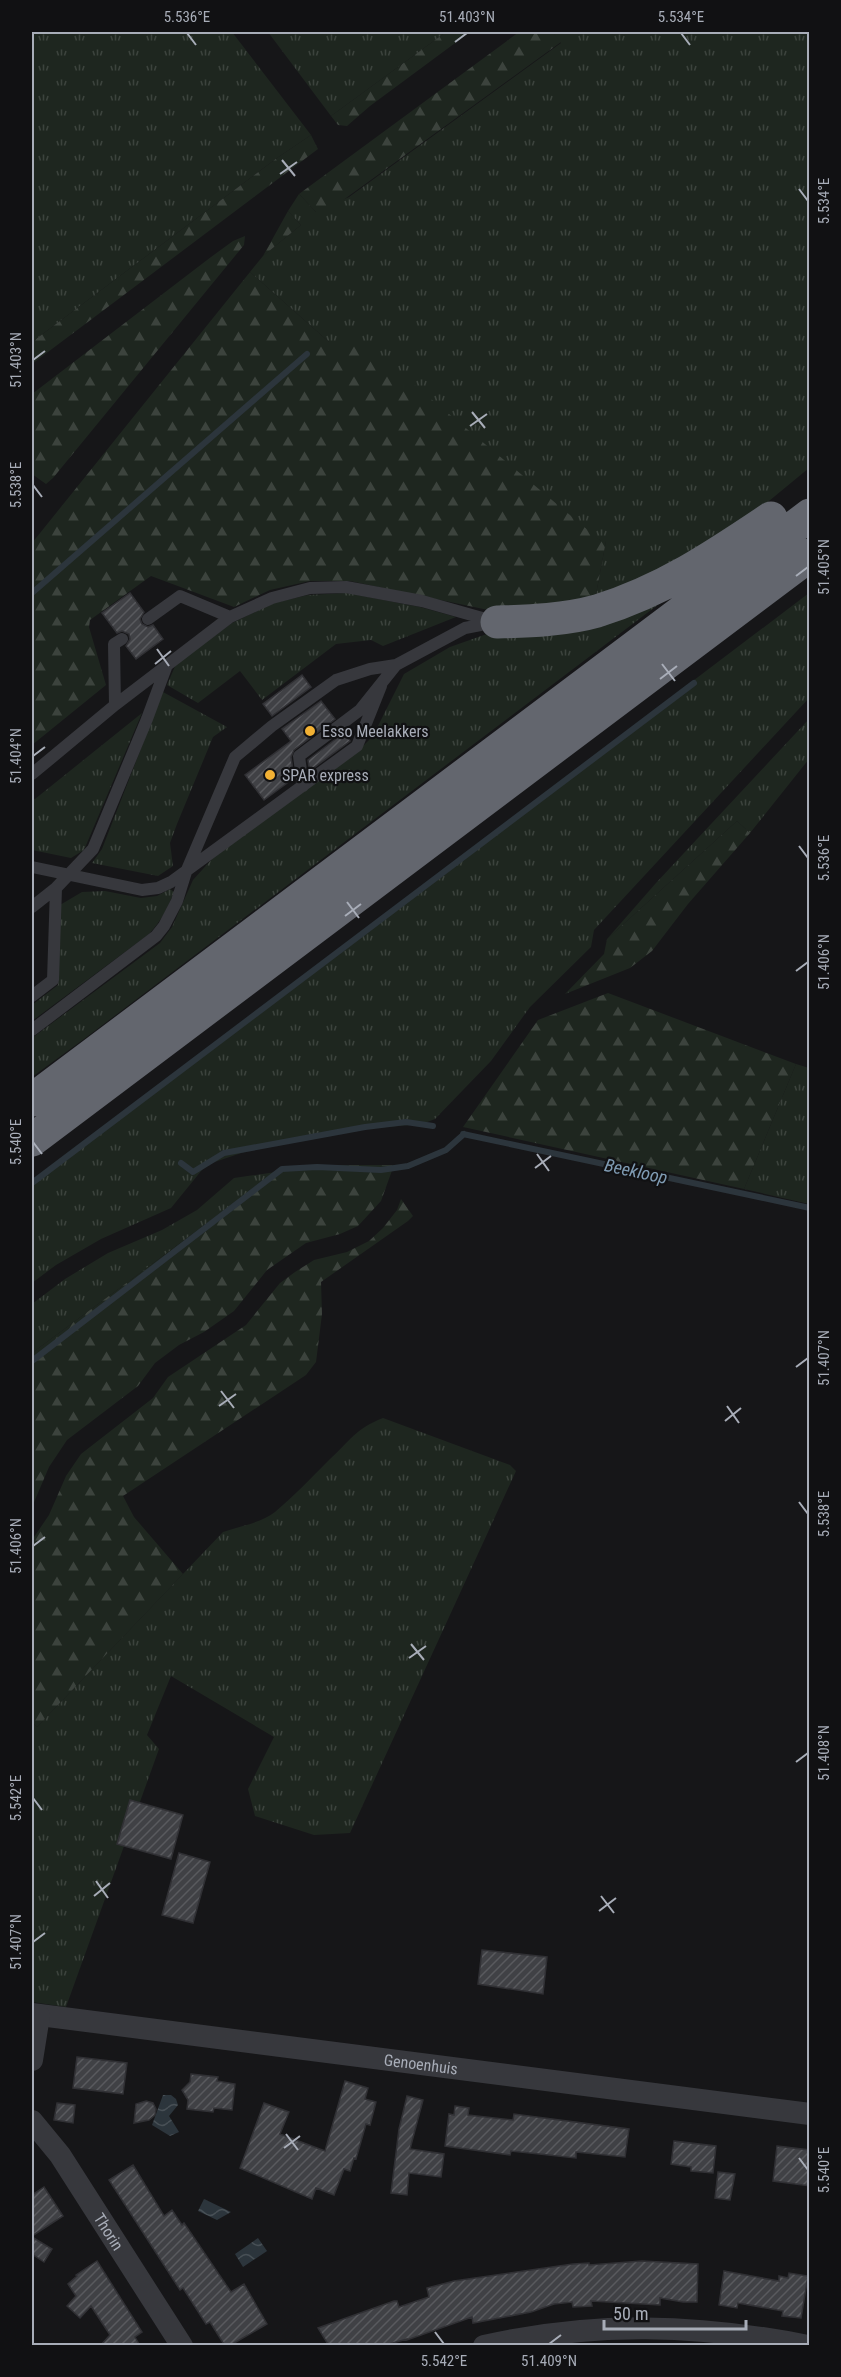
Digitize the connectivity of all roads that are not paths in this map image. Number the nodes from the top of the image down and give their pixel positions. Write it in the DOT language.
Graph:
graph roads {
  1 [pos="810,492"];
  2 [pos="810,515"];
  3 [pos="810,555"];
  4 [pos="230,617"];
  5 [pos="148,619"];
  6 [pos="497,622"];
  7 [pos="122,639"];
  8 [pos="167,664"];
  9 [pos="396,665"];
  10 [pos="381,686"];
  11 [pos="115,705"];
  12 [pos="32,774"];
  13 [pos="303,786"];
  14 [pos="32,867"];
  15 [pos="186,872"];
  16 [pos="69,874"];
  17 [pos="56,888"];
  18 [pos="32,907"];
  19 [pos="32,996"];
  20 [pos="32,1030"];
  21 [pos="32,1100"];
  22 [pos="32,1140"];
  23 [pos="35,2015"];
  24 [pos="32,2060"];
  25 [pos="810,2114"];
  26 [pos="32,2122"];
  27 [pos="493,2345"];
  28 [pos="182,2346"];
  29 [pos="808,2346"];
  1 -- 6 [label="highway"];
  2 -- 21 [label="highway"];
  3 -- 22 [label="highway"];
  4 -- 5 [label="lane"];
  4 -- 6 [label="lane"];
  4 -- 8 [label="lane"];
  6 -- 9 [label="lane"];
  7 -- 11 [label="lane"];
  8 -- 11 [label="lane"];
  8 -- 16 [label="lane"];
  9 -- 10 [label="lane"];
  9 -- 15 [label="lane"];
  10 -- 13 [label="lane"];
  10 -- 13 [label="lane"];
  11 -- 12 [label="lane"];
  13 -- 15 [label="lane"];
  14 -- 16 [label="lane"];
  15 -- 16 [label="lane"];
  15 -- 20 [label="lane"];
  16 -- 17 [label="lane"];
  17 -- 18 [label="lane"];
  17 -- 19 [label="lane"];
  23 -- 24 [label="street"];
  23 -- 25 [label="street, Genoenhuis"];
  26 -- 28 [label="street, Thorin"];
  27 -- 29 [label="street"];
}
